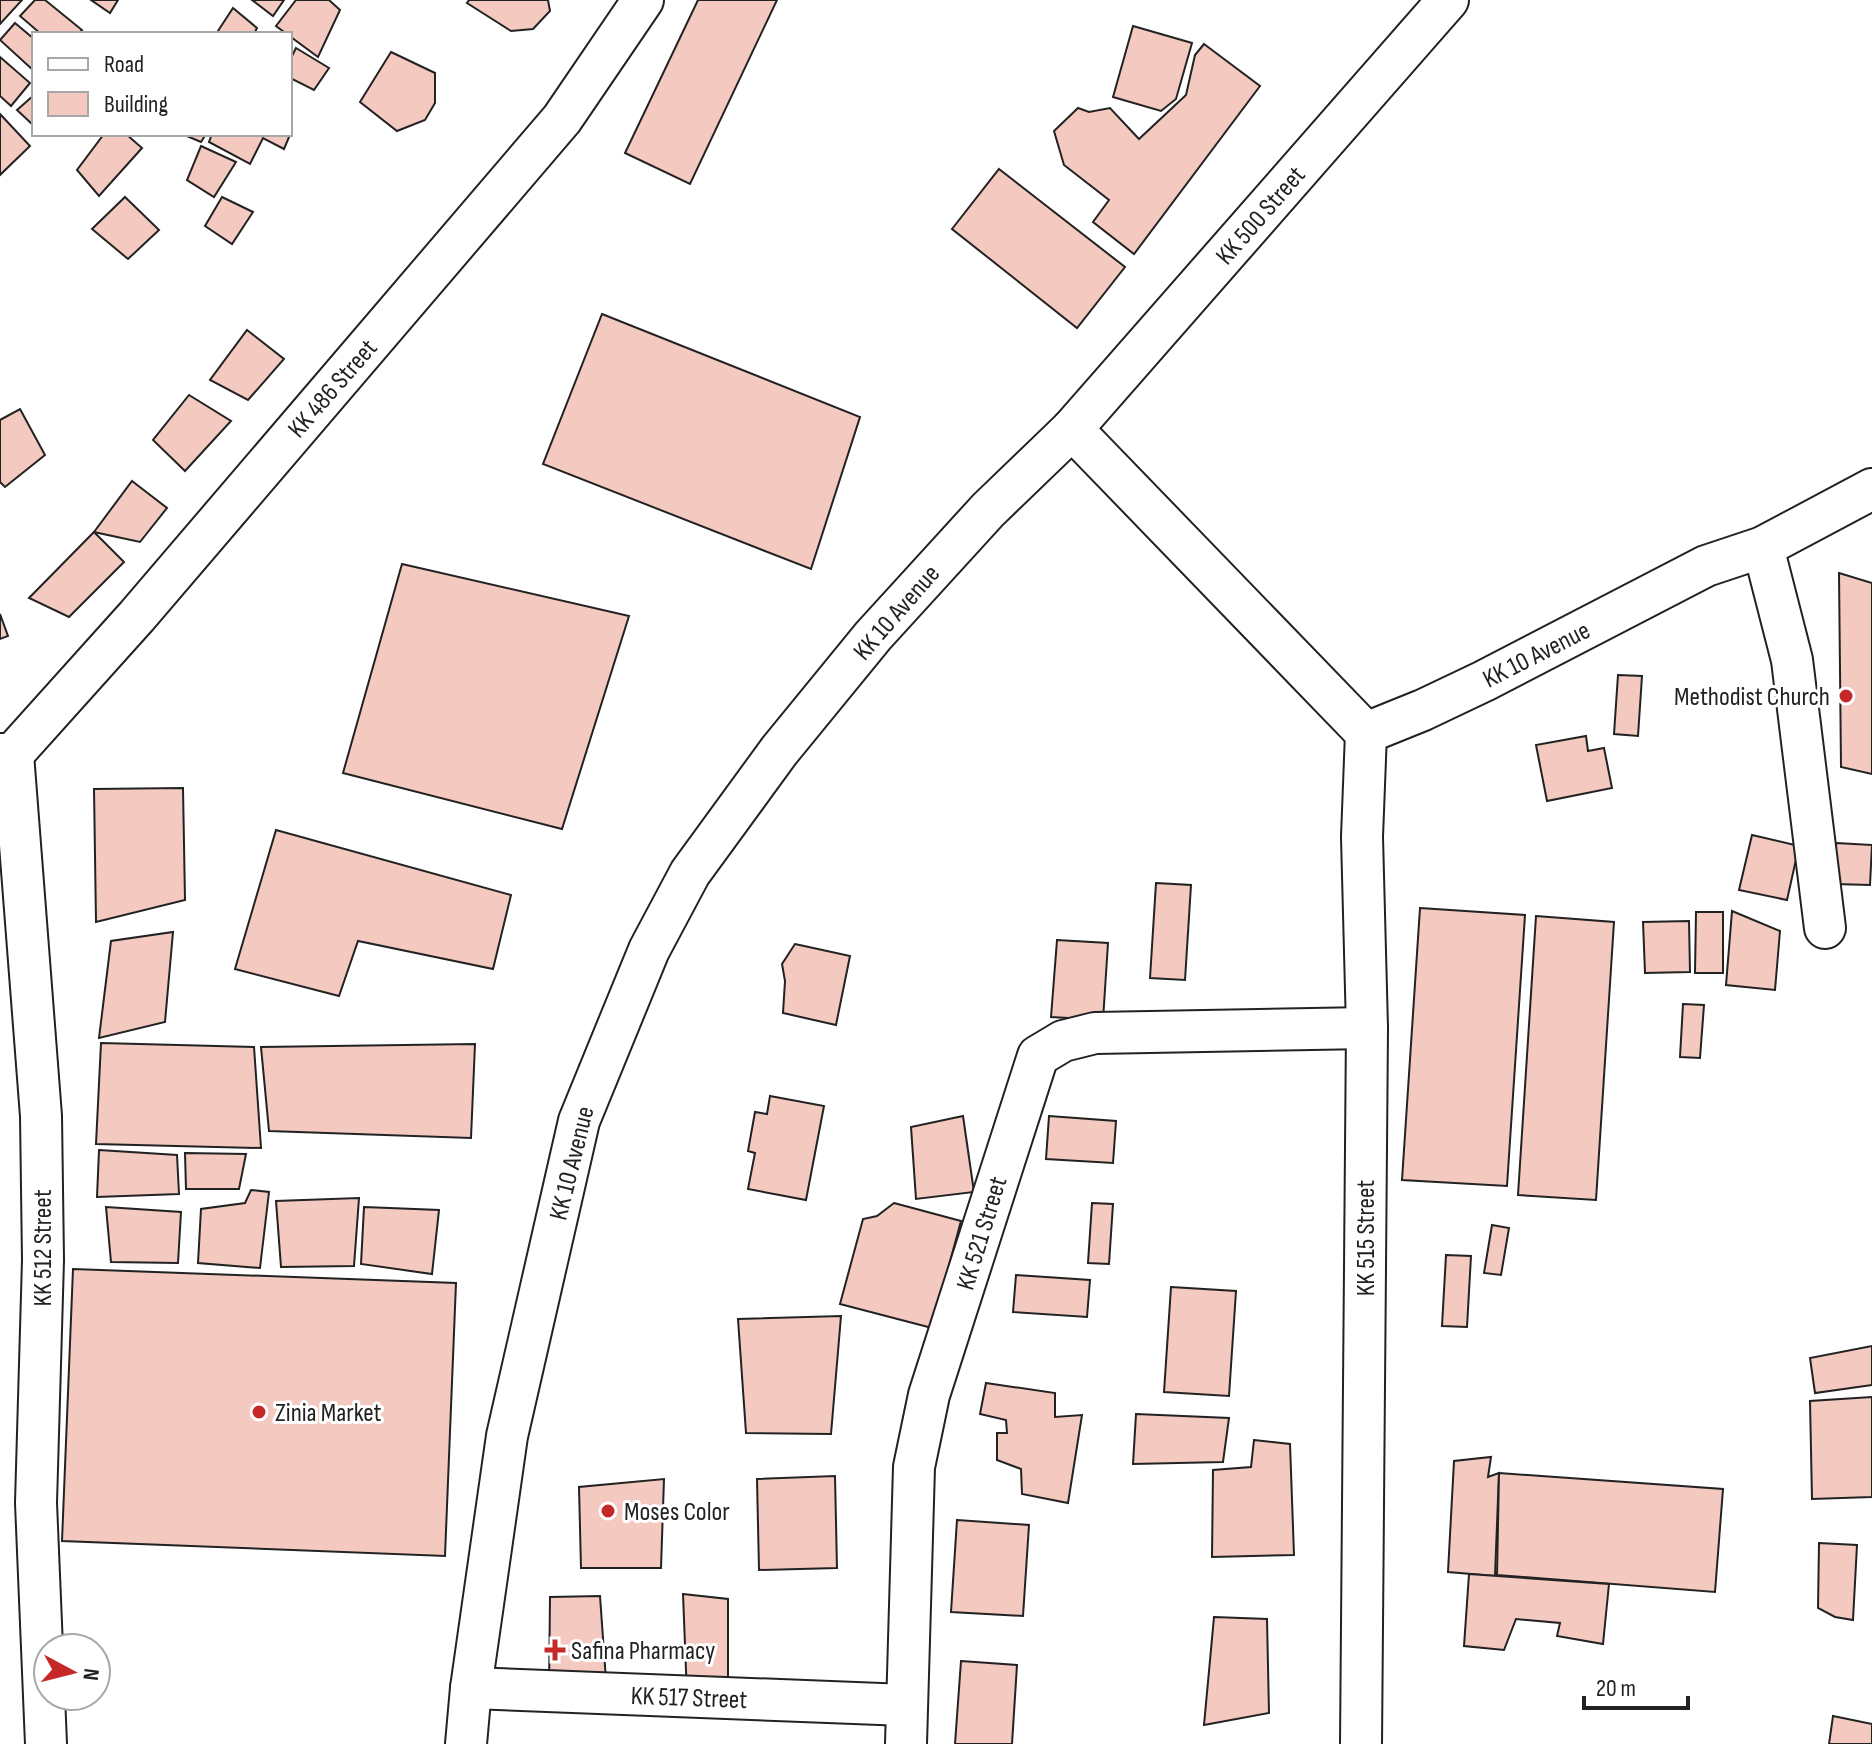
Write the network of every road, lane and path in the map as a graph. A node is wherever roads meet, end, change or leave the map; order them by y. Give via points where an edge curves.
1 (643, 0) edge
2 (1448, 0) edge
3 (1072, 429) junction
4 (1872, 489) edge
5 (1763, 547) junction
6 (1366, 733) junction
7 (6, 754) edge
8 (1825, 928) dead end
9 (1367, 1028) junction
10 (471, 1688) junction
11 (906, 1725) edge
12 (46, 1744) edge
13 (466, 1744) edge
14 (1361, 1744) edge

1 - 7 street, KK 486 Street via 562,119 137,616
2 - 3 street, KK 500 Street
3 - 6 street
3 - 10 street, KK 10 Avenue via 988,510 873,636 779,751 690,873 649,950 579,1121 507,1436
4 - 5 street, KK 10 Avenue
5 - 6 street, KK 10 Avenue via 1706,566 1484,681
5 - 8 street via 1792,660
6 - 9 street, KK 515 Street via 1362,837
7 - 12 street, KK 512 Street via 41,1116 36,1503
9 - 11 street, KK 521 Street via 1095,1033 1063,1041 1038,1056 929,1395 914,1467
9 - 14 street, KK 515 Street
10 - 11 street, KK 517 Street
10 - 13 street, KK 10 Avenue

